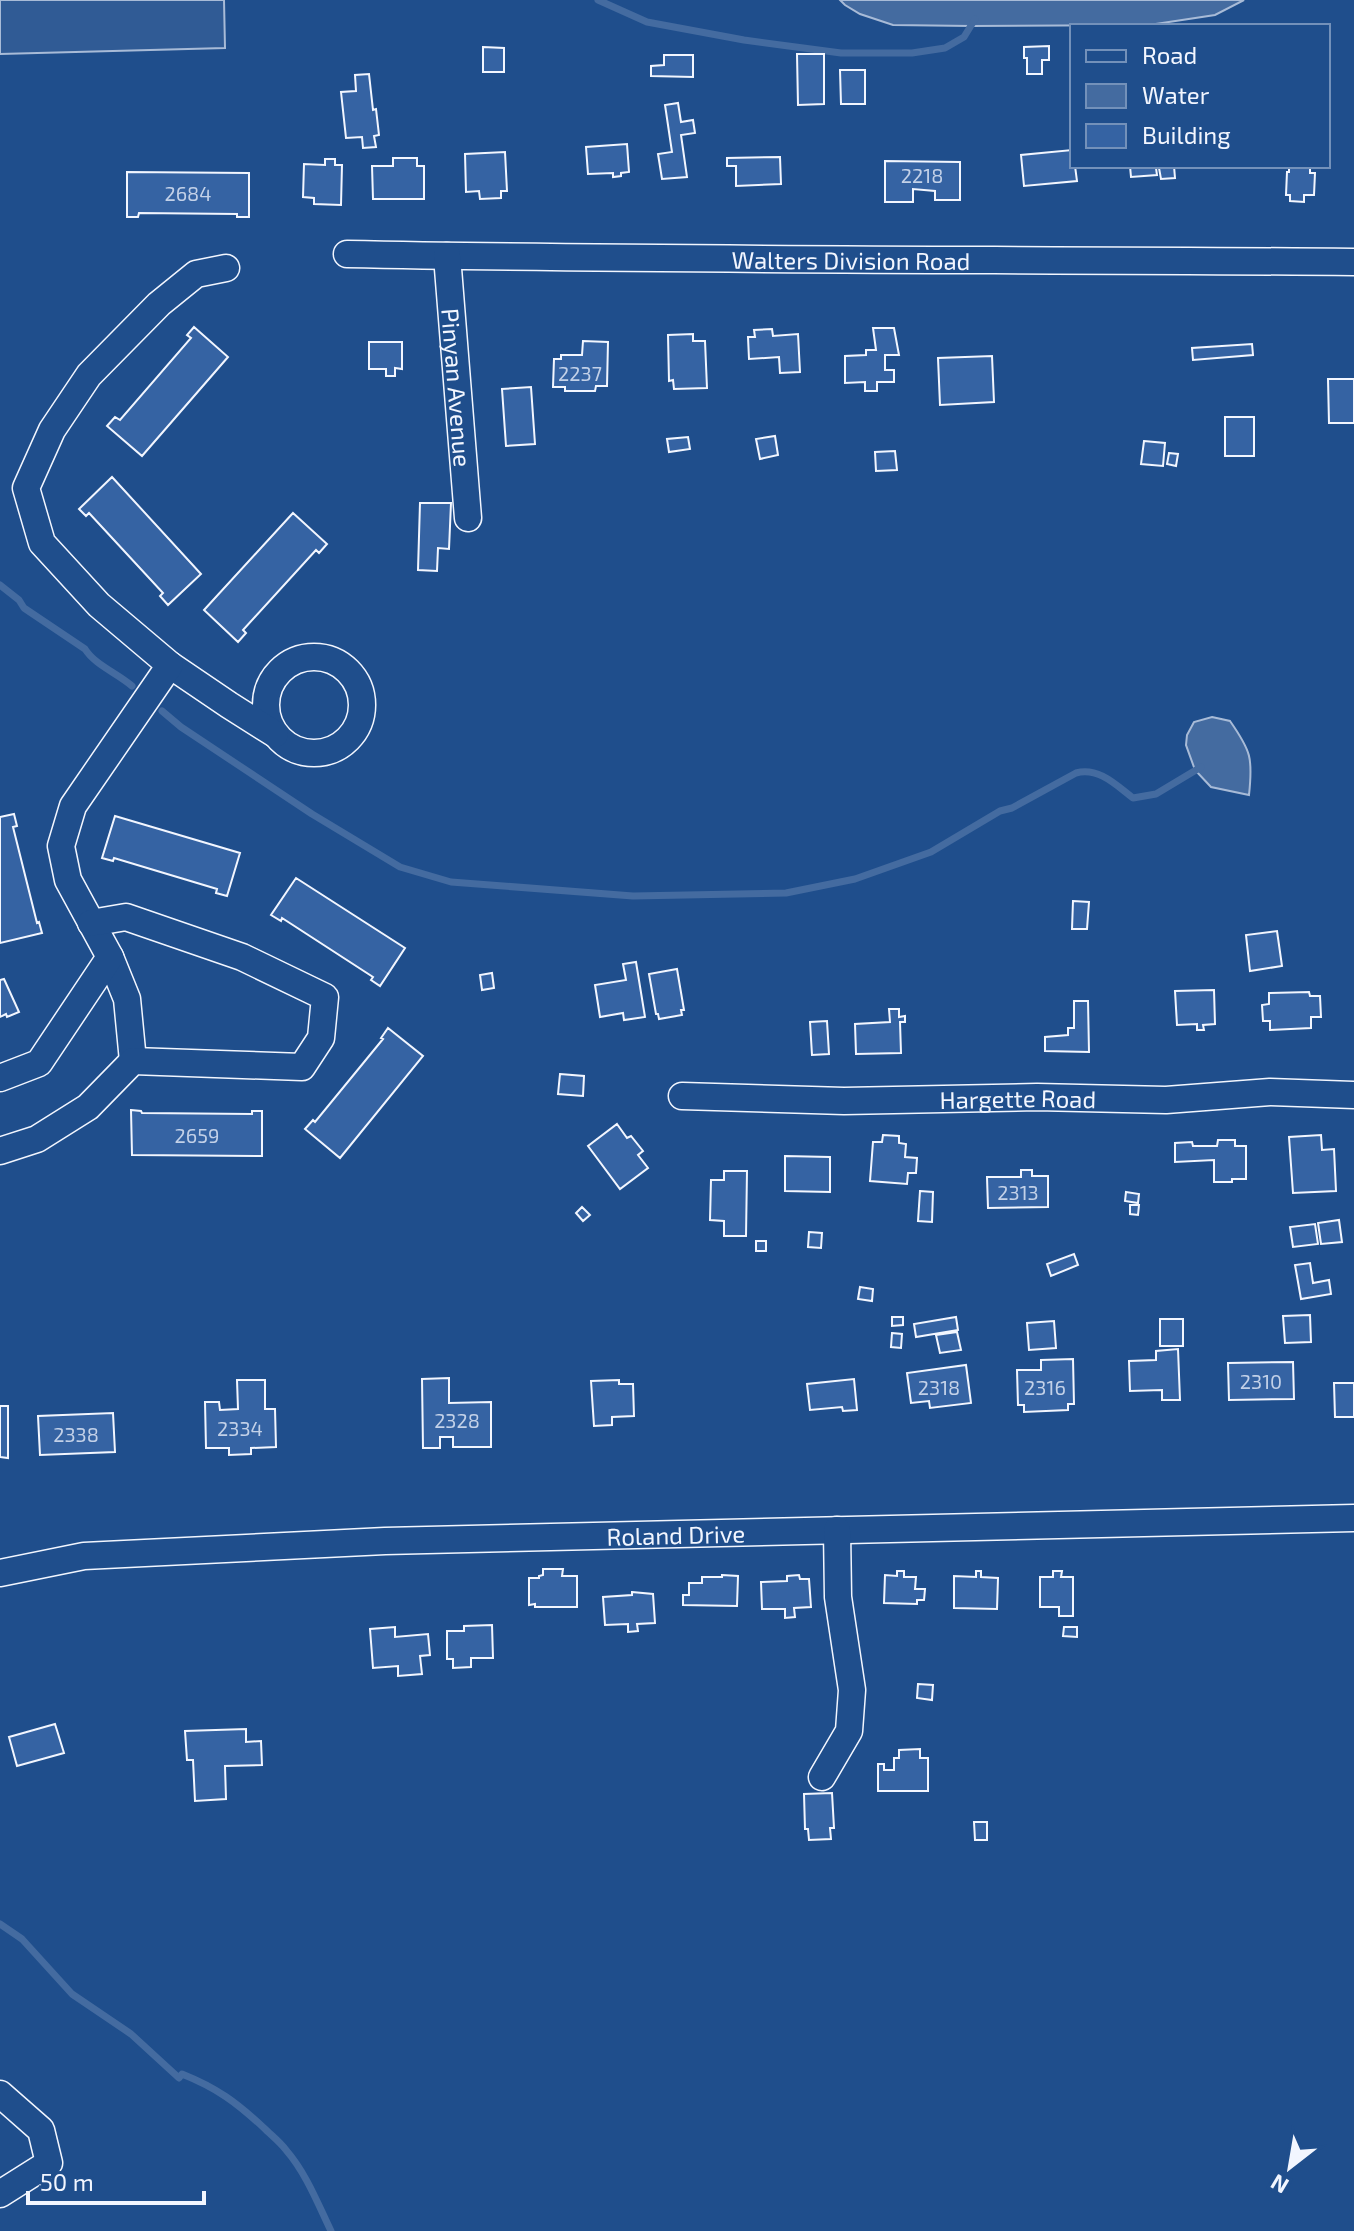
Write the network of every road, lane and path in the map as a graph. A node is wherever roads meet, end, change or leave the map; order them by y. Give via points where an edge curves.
1 (347, 254) dead end
2 (447, 256) junction
3 (1354, 262) edge
4 (226, 268) dead end
5 (468, 518) dead end
6 (170, 665) junction
7 (275, 734) dead end
8 (91, 923) junction
9 (110, 957) junction
10 (133, 1061) junction
11 (0, 1078) edge
12 (1354, 1095) edge
13 (682, 1096) dead end
14 (0, 1151) edge
15 (1354, 1518) edge
16 (837, 1530) junction
17 (0, 1573) edge
18 (822, 1777) dead end
19 (0, 2094) edge
20 (0, 2194) edge

1 - 2 street, Walters Division Road
2 - 3 street, Walters Division Road
2 - 5 street, Pinyan Avenue
4 - 6 street via 196,274 89,375 52,430 26,488 42,543 99,605
6 - 7 street
6 - 8 street via 73,806 61,846 68,880
8 - 9 street
8 - 10 street via 126,917 242,957 325,997 321,1038 302,1067
9 - 10 street via 127,999
9 - 11 street via 39,1063
10 - 14 street via 88,1107 37,1139
12 - 13 street, Hargette Road via 844,1101
15 - 16 street, Roland Drive
16 - 17 street, Roland Drive via 155,1551 84,1556
16 - 18 street via 838,1597 852,1690 849,1731
19 - 20 street via 41,2130 49,2163

